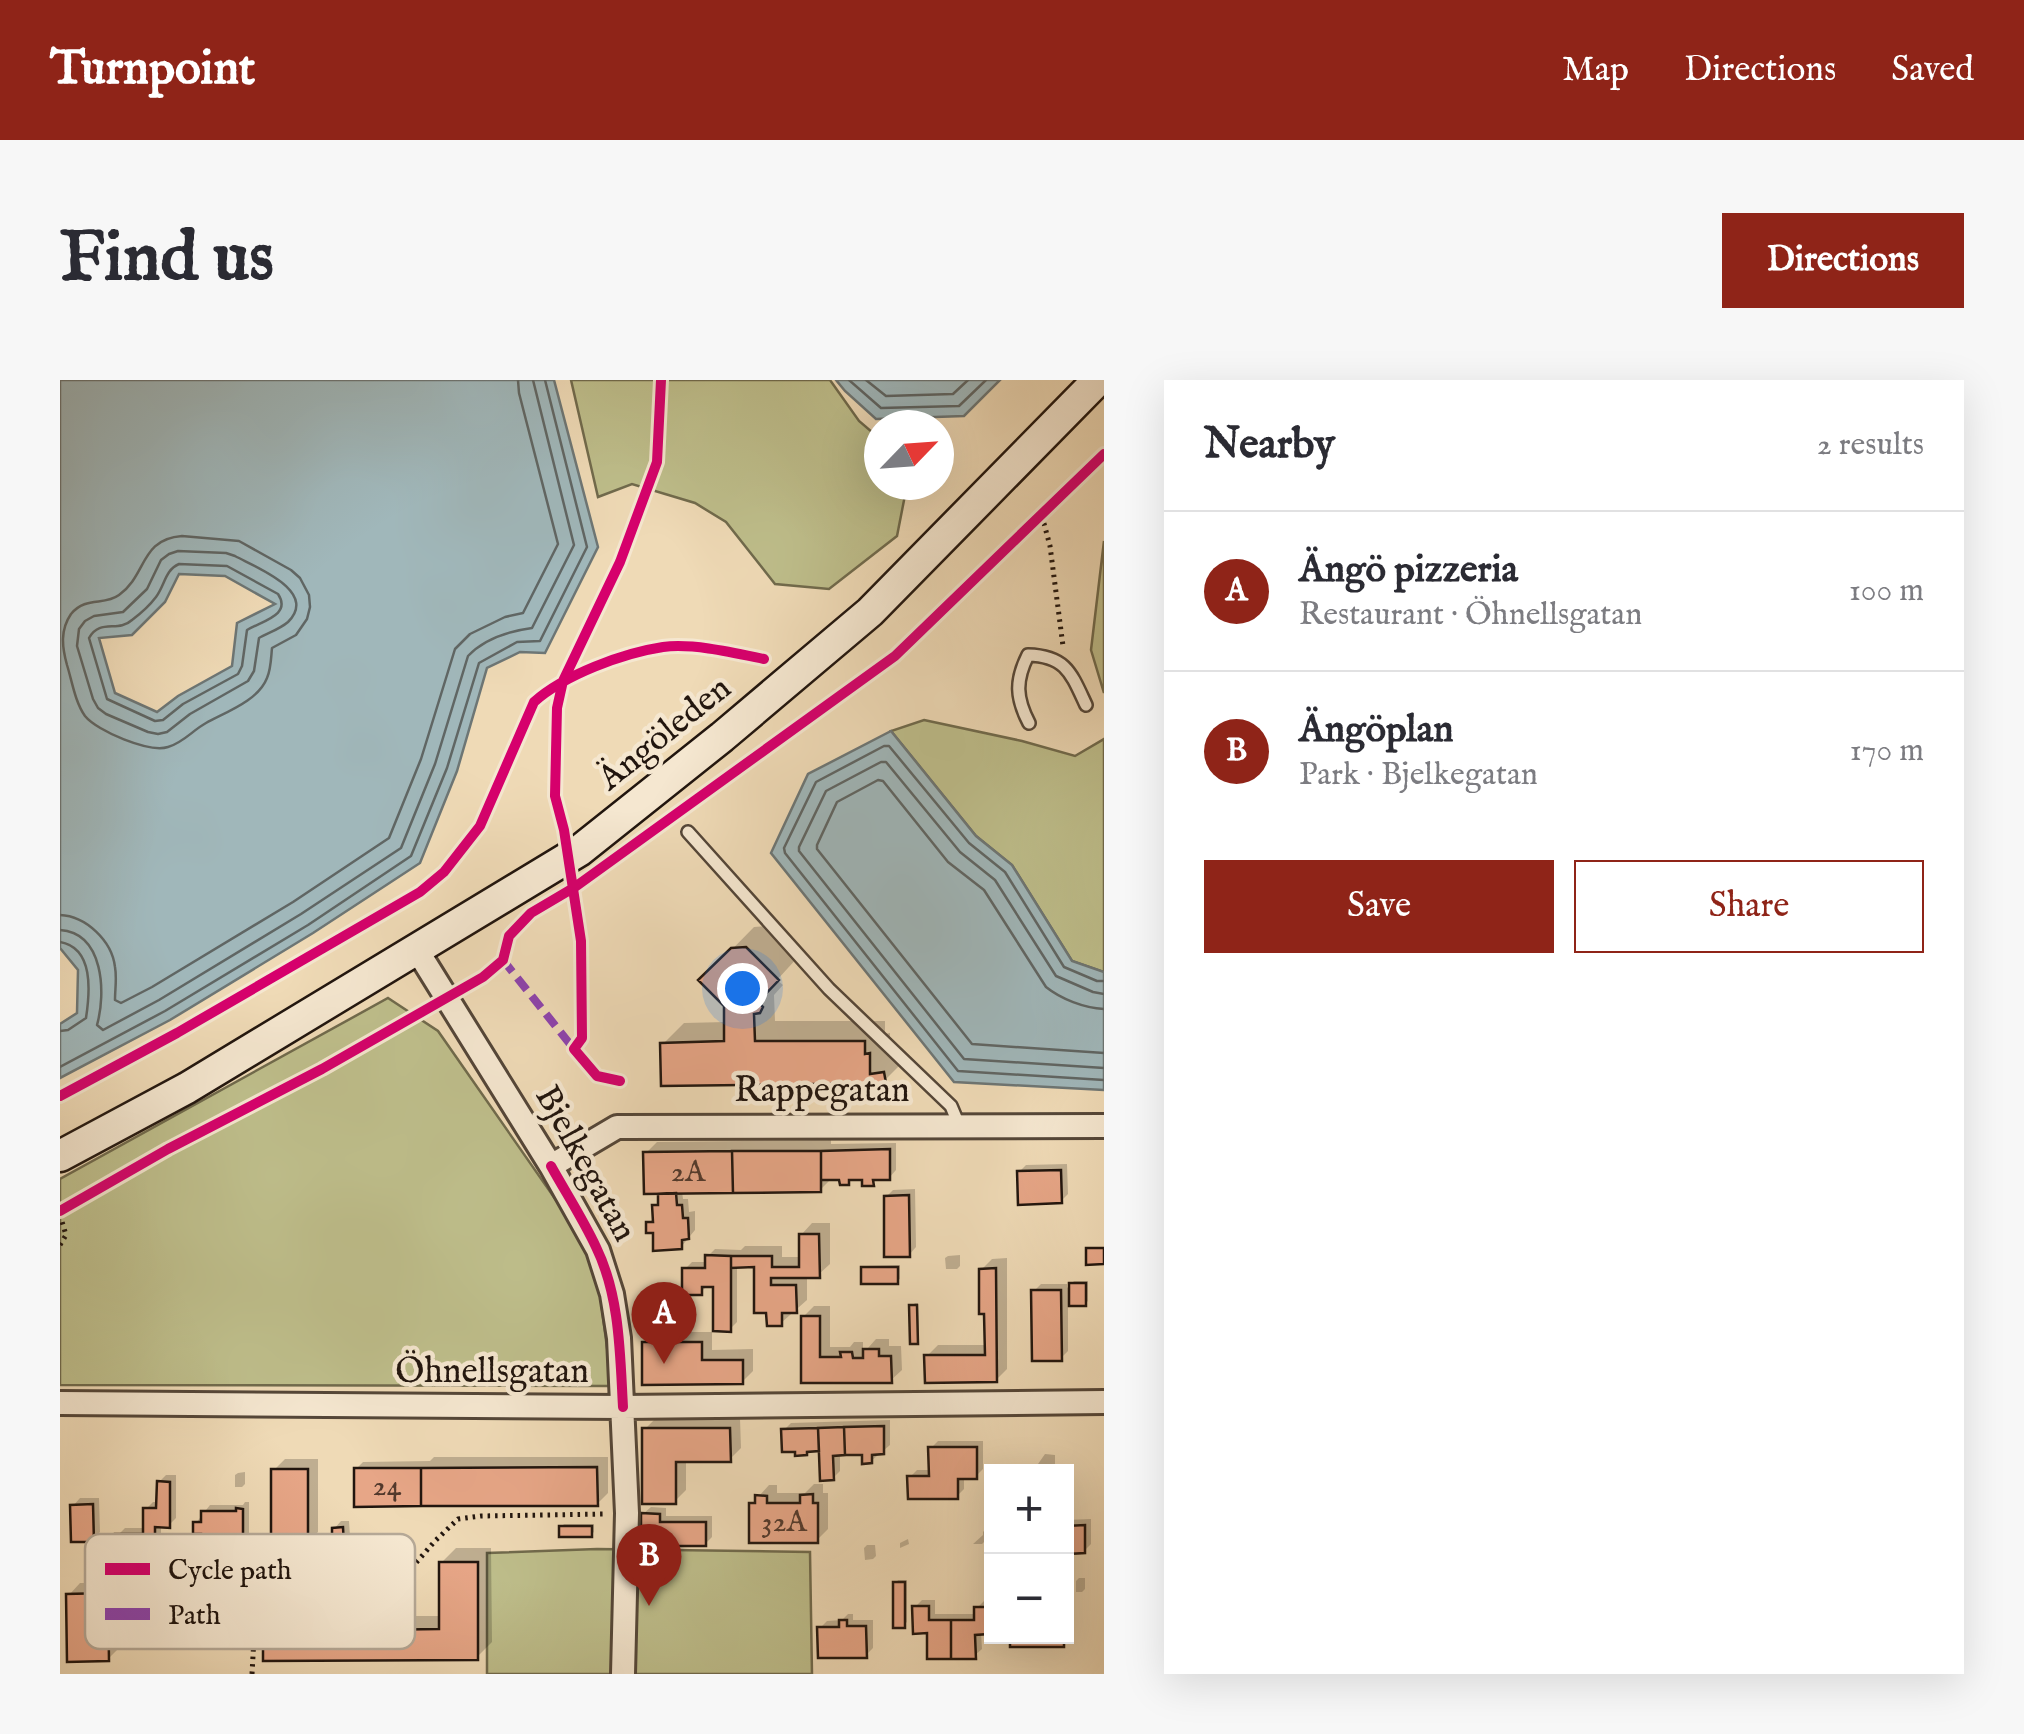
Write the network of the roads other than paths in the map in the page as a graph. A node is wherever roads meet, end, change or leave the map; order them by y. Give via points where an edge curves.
1 (1098, 380) edge
2 (1086, 705) dead end
3 (1028, 723) dead end
4 (688, 832) dead end
5 (417, 950) junction
6 (960, 1126) junction
7 (1104, 1126) edge
8 (60, 1156) edge
9 (551, 1166) junction
10 (1104, 1402) edge
11 (60, 1403) edge
12 (623, 1408) junction
13 (623, 1674) edge

1 - 5 main road, Ängöleden via 870,612 786,684 579,851
2 - 3 lane via 1061,662 1028,656 1018,703
4 - 6 lane via 829,990 951,1106
5 - 8 main road, Ängöleden
5 - 9 street, Bjelkegatan
6 - 7 street, Rappegatan
6 - 9 street, Rappegatan via 617,1127
9 - 12 street, Bjelkegatan via 598,1250 612,1294
10 - 12 street, Öhnellsgatan
11 - 12 street, Öhnellsgatan
12 - 13 street, Bjelkegatan

